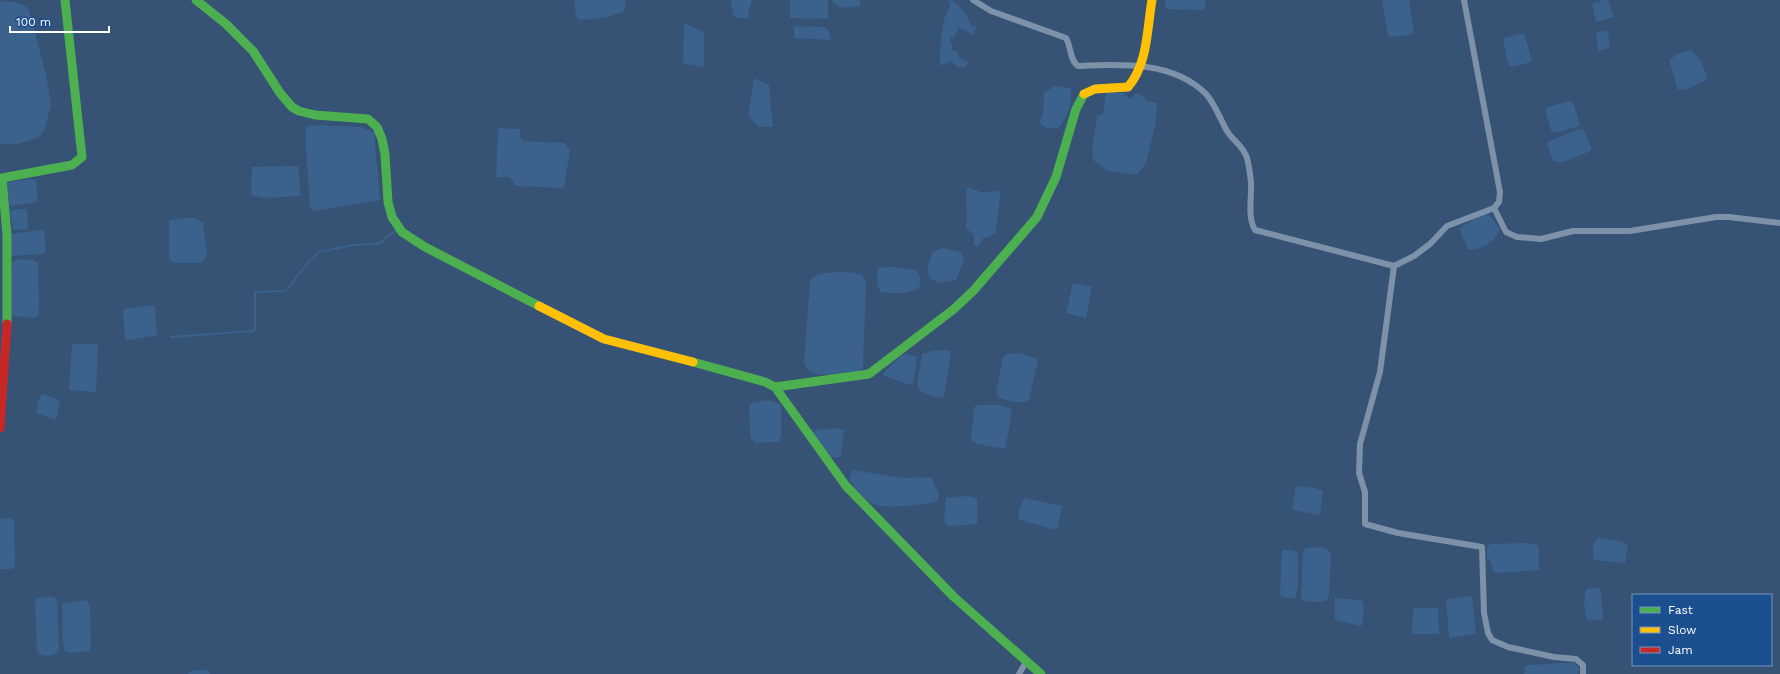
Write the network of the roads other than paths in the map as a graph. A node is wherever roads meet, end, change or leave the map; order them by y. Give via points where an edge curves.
1 (65, 0) edge
2 (196, 0) edge
3 (973, 0) edge
4 (1152, 0) edge
5 (1464, 0) edge
6 (1140, 66) junction
7 (1494, 208) junction
8 (1780, 223) edge
9 (1394, 266) junction
10 (775, 387) junction
11 (0, 428) edge
12 (1026, 662) junction
13 (1019, 674) edge
14 (1041, 674) edge
15 (1583, 674) edge

1 - 11 main road via 82,157 72,165 2,178 8,235
2 - 10 main road via 216,14 252,50 274,86 297,110 311,115 368,118 375,123 385,154 387,203 390,212 400,229 425,247 604,339 723,370
3 - 6 street via 991,11 1066,38 1070,44 1073,61 1078,66
4 - 6 main road
5 - 7 street via 1500,192 1499,202
6 - 9 street via 1178,76 1201,90 1213,104 1228,132 1242,147 1246,157 1251,180 1251,222 1257,232
6 - 10 main road via 1128,87 1085,92 1076,109 1056,177 1037,217 974,290 948,314 869,374
7 - 8 street via 1506,232 1517,237 1541,239 1573,231 1630,231 1716,217
7 - 9 street via 1446,226 1430,244
9 - 15 street via 1380,372 1360,444 1359,473 1365,492 1365,524 1398,533 1482,547 1484,613 1492,640 1508,647 1576,659 1583,665
10 - 12 main road via 846,486 954,597
12 - 13 street
12 - 14 main road

